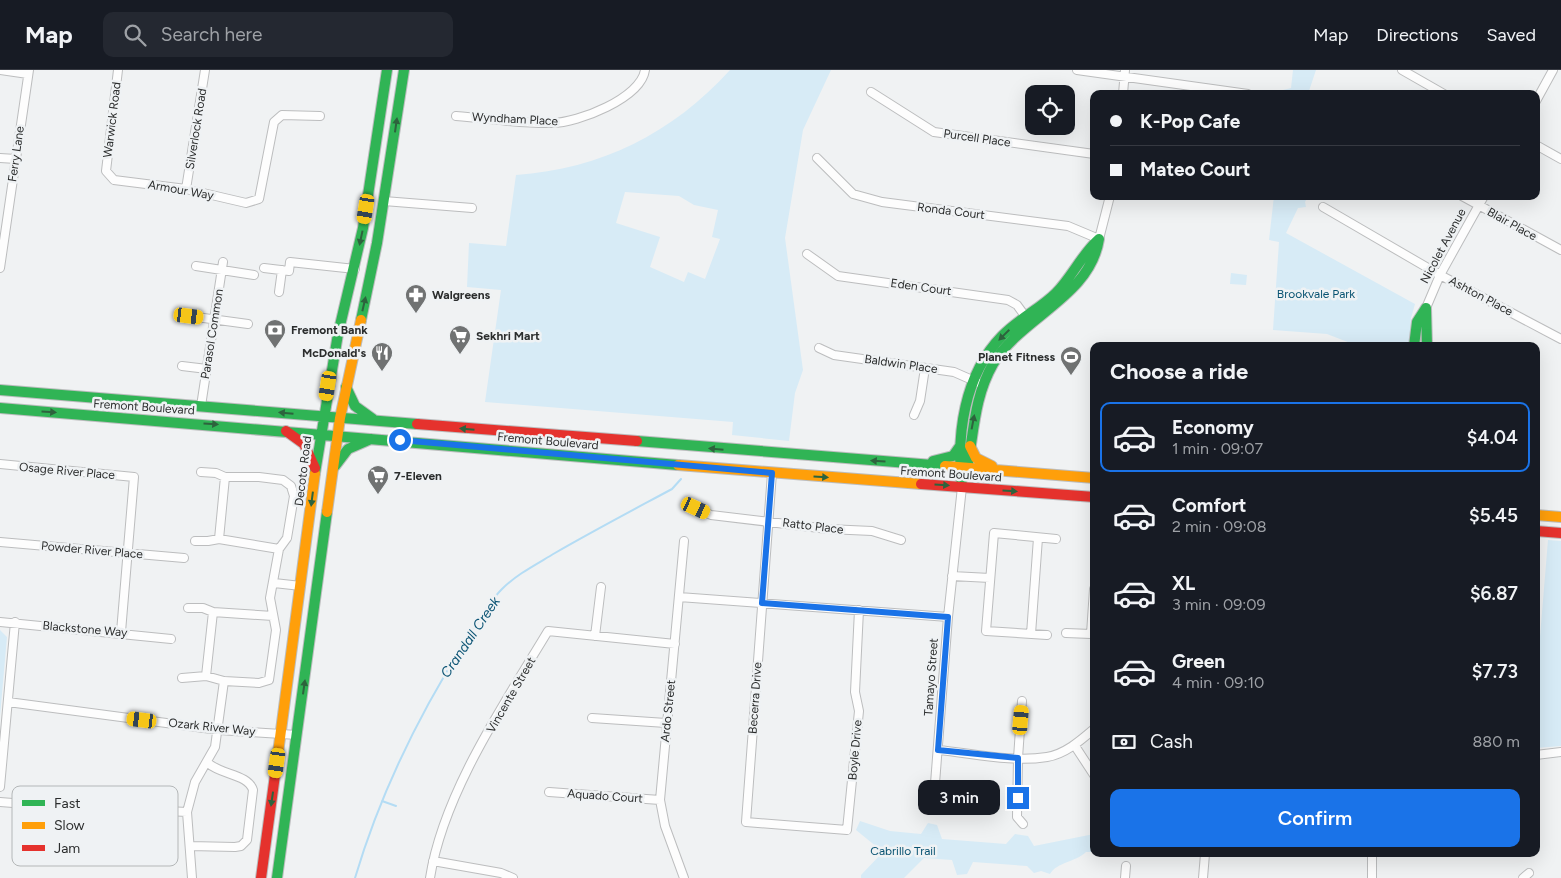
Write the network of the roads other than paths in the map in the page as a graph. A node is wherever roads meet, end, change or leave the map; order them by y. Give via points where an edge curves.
1 (0, 70) edge
2 (118, 70) edge
3 (205, 70) edge
4 (387, 70) edge
5 (404, 70) edge
6 (645, 70) edge
7 (1077, 70) edge
8 (1402, 70) edge
9 (1553, 70) edge
10 (29, 72) edge
11 (1125, 73) edge
12 (1123, 90) edge
13 (1225, 90) edge
14 (1437, 90) edge
15 (871, 92) dead end
16 (1540, 94) edge
17 (320, 116) dead end
18 (456, 116) dead end
19 (1540, 148) edge
20 (1090, 153) edge
21 (0, 158) edge
22 (817, 158) dead end
23 (1561, 159) edge
24 (16, 160) junction
25 (106, 171) joint
26 (186, 189) junction
27 (1109, 200) edge
28 (1469, 200) edge
29 (1482, 200) edge
30 (384, 201) junction
31 (1479, 206) junction
32 (1323, 207) dead end
33 (472, 208) dead end
34 (2, 236) edge
35 (1099, 239) junction
36 (1561, 250) edge
37 (807, 254) dead end
38 (196, 266) dead end
39 (222, 266) junction
40 (0, 268) edge
41 (264, 268) dead end
42 (355, 269) junction
43 (282, 270) junction
44 (254, 274) dead end
45 (1440, 274) junction
46 (280, 292) dead end
47 (1426, 308) junction
48 (189, 316) dead end
49 (215, 319) junction
50 (1028, 320) junction
51 (248, 324) dead end
52 (1561, 339) edge
53 (1414, 342) edge
54 (1426, 342) edge
55 (819, 348) dead end
56 (182, 366) dead end
57 (925, 368) junction
58 (207, 369) junction
59 (979, 383) junction
60 (346, 386) junction
61 (0, 390) edge
62 (201, 406) junction
63 (0, 408) edge
64 (914, 415) dead end
65 (323, 416) junction
66 (340, 418) junction
67 (379, 421) junction
68 (284, 430) junction
69 (320, 433) junction
70 (338, 434) junction
71 (375, 438) junction
72 (965, 446) junction
73 (0, 464) edge
74 (914, 464) junction
75 (963, 467) junction
76 (333, 469) junction
77 (316, 471) junction
78 (1008, 471) junction
79 (201, 472) dead end
80 (772, 473) junction
81 (225, 477) junction
82 (1090, 478) edge
83 (962, 487) junction
84 (1090, 497) edge
85 (696, 508) dead end
86 (1540, 515) edge
87 (1561, 518) edge
88 (768, 520) junction
89 (1540, 531) edge
90 (1561, 533) edge
91 (1038, 538) junction
92 (219, 539) junction
93 (1056, 539) dead end
94 (901, 540) dead end
95 (195, 541) dead end
96 (684, 541) dead end
97 (0, 542) edge
98 (279, 549) junction
99 (129, 553) junction
100 (184, 558) dead end
101 (952, 576) junction
102 (990, 578) junction
103 (274, 584) junction
104 (301, 586) junction
105 (601, 587) dead end
106 (680, 597) junction
107 (762, 603) junction
108 (188, 608) dead end
109 (859, 610) junction
110 (213, 612) junction
111 (273, 616) junction
112 (948, 617) junction
113 (0, 622) edge
114 (15, 622) junction
115 (120, 632) junction
116 (1066, 633) dead end
117 (1031, 634) junction
118 (1090, 634) edge
119 (1047, 635) dead end
120 (595, 636) junction
121 (171, 638) dead end
122 (675, 644) junction
123 (206, 676) junction
124 (182, 678) dead end
125 (224, 681) junction
126 (1022, 701) dead end
127 (8, 702) junction
128 (592, 718) dead end
129 (666, 722) junction
130 (219, 730) junction
131 (1090, 732) edge
132 (281, 733) junction
133 (297, 735) junction
134 (1074, 746) junction
135 (938, 750) junction
136 (1561, 752) edge
137 (1540, 755) edge
138 (1018, 758) junction
139 (208, 763) junction
140 (1090, 769) edge
141 (0, 787) edge
142 (549, 792) dead end
143 (660, 800) junction
144 (933, 809) dead end
145 (178, 811) edge
146 (187, 812) junction
147 (1023, 824) dead end
148 (847, 830) joint
149 (190, 846) junction
150 (1205, 857) edge
151 (1372, 857) edge
152 (433, 861) junction
153 (1126, 866) dead end
154 (192, 878) edge
155 (261, 878) edge
156 (277, 878) edge
157 (430, 878) edge
158 (513, 878) edge
159 (684, 878) edge
160 (1125, 878) edge
161 (1203, 878) edge
162 (1372, 878) edge

1 - 10 street
2 - 25 street, Warwick Road
3 - 26 street, Silverlock Road
4 -> 42 main road, Decoto Road
30 -> 5 main road
6 - 18 street, Wyndham Place via 637,87 624,98 570,120 553,124
7 - 11 street
8 - 14 street
9 - 16 street
10 - 24 street, Ferry Lane
11 - 12 street
11 - 13 street
15 - 20 street, Purcell Place via 934,132
17 - 26 street, Armour Way via 282,115 274,122 260,199 246,203
19 - 23 street
21 - 24 street
22 - 35 street, Ronda Court via 852,194 882,202 1068,226
24 - 34 street, Ferry Lane
25 - 26 street, Armour Way via 114,180
27 - 35 street, Tamayo Street
28 - 31 street, Blair Place
29 - 31 street, Nicolet Avenue
30 - 33 street
60 -> 30 main road
31 - 36 street, Blair Place
31 - 45 street, Nicolet Avenue
32 - 45 street, Ashton Place
34 - 40 street, Ferry Lane
35 - 50 main road, Tamayo Street via 1091,245 1066,282
37 - 50 street, Eden Court via 838,276 1008,300 1017,305
38 - 39 street
39 - 44 street
39 - 49 street, Parasol Common
41 - 43 street
42 - 43 street via 290,262 289,271
42 - 65 main road, Decoto Road via 338,334
43 - 46 street
45 - 47 street, Nicolet Avenue
45 - 52 street, Ashton Place
47 - 53 main road, Nicolet Avenue via 1417,322
47 - 54 main road, Nicolet Avenue
48 - 49 street
49 - 51 street
49 - 58 street, Parasol Common
50 - 59 main road, Tamayo Street via 992,349
55 - 57 street, Baldwin Place via 834,355
56 - 58 street
57 - 59 street, Baldwin Place via 954,372
57 - 64 street via 920,401
58 - 62 street, Parasol Common
59 - 72 main road, Tamayo Street via 966,410
60 - 66 main road
60 - 67 main road via 349,398 358,410
61 - 62 main road, Fremont Boulevard
65 -> 62 main road, Fremont Boulevard
63 -> 68 main road, Fremont Boulevard
65 - 66 main road, Fremont Boulevard
65 - 69 main road, Decoto Road
66 - 67 main road, Fremont Boulevard
66 - 70 main road
74 -> 67 main road, Fremont Boulevard
68 - 69 main road, Fremont Boulevard
68 - 77 main road via 304,444
69 - 70 main road, Fremont Boulevard
69 - 77 main road, Decoto Road
70 - 71 main road, Fremont Boulevard
70 - 76 main road
71 - 76 main road via 348,449
71 - 80 main road, Fremont Boulevard
72 - 74 main road via 948,458
72 - 75 main road, Tamayo Street
72 - 78 main road via 981,462
73 - 99 street, Osage River Place via 134,477
74 - 75 main road, Fremont Boulevard
75 - 78 main road, Fremont Boulevard
75 - 83 main road, Tamayo Street
133 -> 76 main road
77 -> 104 main road, Decoto Road
78 - 82 main road, Fremont Boulevard
79 - 81 street
80 -> 83 main road, Fremont Boulevard
80 - 88 street, Becerra Drive
81 - 92 street
81 - 98 street via 283,480 291,486 294,496 288,538
83 -> 84 main road, Fremont Boulevard
83 - 101 street, Tamayo Street
85 - 88 street, Ratto Place via 711,515
86 - 87 main road
88 - 94 street, Ratto Place via 828,529 872,531
88 - 107 street, Becerra Drive
89 - 90 main road
91 - 93 street
91 - 102 street via 994,533
91 - 117 street
92 - 95 street
92 - 98 street
96 - 106 street, Ardo Street
97 - 99 street, Powder River Place
98 - 103 street
99 - 100 street, Powder River Place
99 - 115 street
101 - 102 street
101 - 112 street, Tamayo Street
102 - 117 street via 986,631
103 - 104 street
103 - 111 street via 270,598
104 - 132 main road, Decoto Road
105 - 120 street
106 - 107 street
106 - 122 street, Ardo Street
107 - 109 street
107 - 148 street, Becerra Drive via 746,822
108 - 110 street
109 - 112 street
109 - 148 street, Boyle Drive via 855,692 859,710
110 - 111 street
110 - 123 street
111 - 125 street via 276,630 269,680 259,683
112 - 135 street, Tamayo Street
113 - 114 street, Blackstone Way
114 - 115 street, Blackstone Way
114 - 127 street
115 - 121 street, Blackstone Way
116 - 118 street
117 - 119 street
120 - 122 street, Vincente Street
120 - 152 street, Vincente Street via 548,631 475,758 446,821
122 - 129 street, Ardo Street
123 - 124 street
123 - 125 street
125 - 130 street
126 - 138 street
127 - 130 street, Ozark River Way
127 - 141 street
128 - 129 street
129 - 143 street, Ardo Street
130 - 132 street, Ozark River Way
130 - 139 street
131 - 134 street
132 - 133 street, Ozark River Way
132 -> 155 main road, Decoto Road
133 - 156 main road
134 - 138 street via 1048,757
134 - 140 street
135 - 138 street
135 - 144 street, Tamayo Street
136 - 137 street
138 - 147 street via 1017,818
139 - 146 street via 195,782
139 - 149 street via 224,774 251,783 247,840 234,847
142 - 143 street, Aquado Court
143 - 159 street, Ardo Street via 665,826
145 - 146 street
146 - 149 street
149 - 154 street
150 - 161 street
151 - 162 street
152 - 157 street, Vincente Street
152 - 158 street
153 - 160 street

